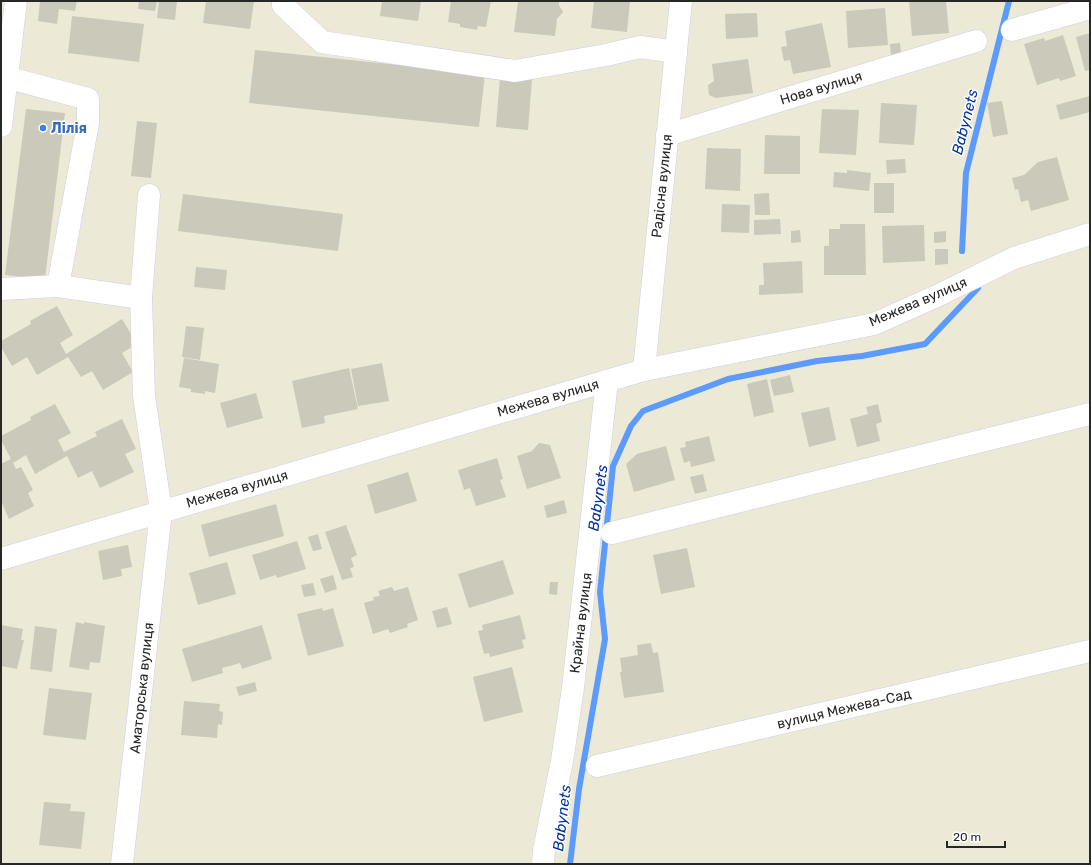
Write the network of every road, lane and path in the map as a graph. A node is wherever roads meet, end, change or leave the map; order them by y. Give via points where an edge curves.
1 (16, 1) edge
2 (283, 1) edge
3 (681, 1) edge
4 (1090, 8) edge
5 (1012, 30) dead end
6 (976, 41) dead end
7 (676, 52) junction
8 (4, 78) edge
9 (1, 126) edge
10 (667, 135) junction
11 (149, 195) dead end
12 (1090, 234) edge
13 (58, 286) junction
14 (1, 288) edge
15 (141, 298) junction
16 (644, 370) junction
17 (607, 381) junction
18 (1090, 414) edge
19 (161, 511) junction
20 (612, 533) dead end
21 (1, 559) edge
22 (1090, 651) edge
23 (597, 766) dead end
24 (122, 864) edge
25 (543, 864) edge

1 - 8 street
2 - 7 street via 283,5 322,42 514,71 606,56 640,47
3 - 7 street, Радісна вулиця
4 - 5 street
6 - 10 street, Нова вулиця
7 - 10 street, Радісна вулиця
8 - 9 street
8 - 13 street via 88,99 88,123
10 - 16 street, Радісна вулиця
11 - 15 street, Аматорська вулиця
12 - 16 street, Межева вулиця via 1014,258 874,324
13 - 14 street
13 - 15 street
15 - 19 street, Аматорська вулиця via 144,396
16 - 17 street, Межева вулиця
17 - 19 street, Межева вулиця
17 - 25 street, Крайна вулиця via 573,688
18 - 20 street
19 - 21 street, Межева вулиця
19 - 24 street, Аматорська вулиця
22 - 23 street, вулиця Межева-Сад

